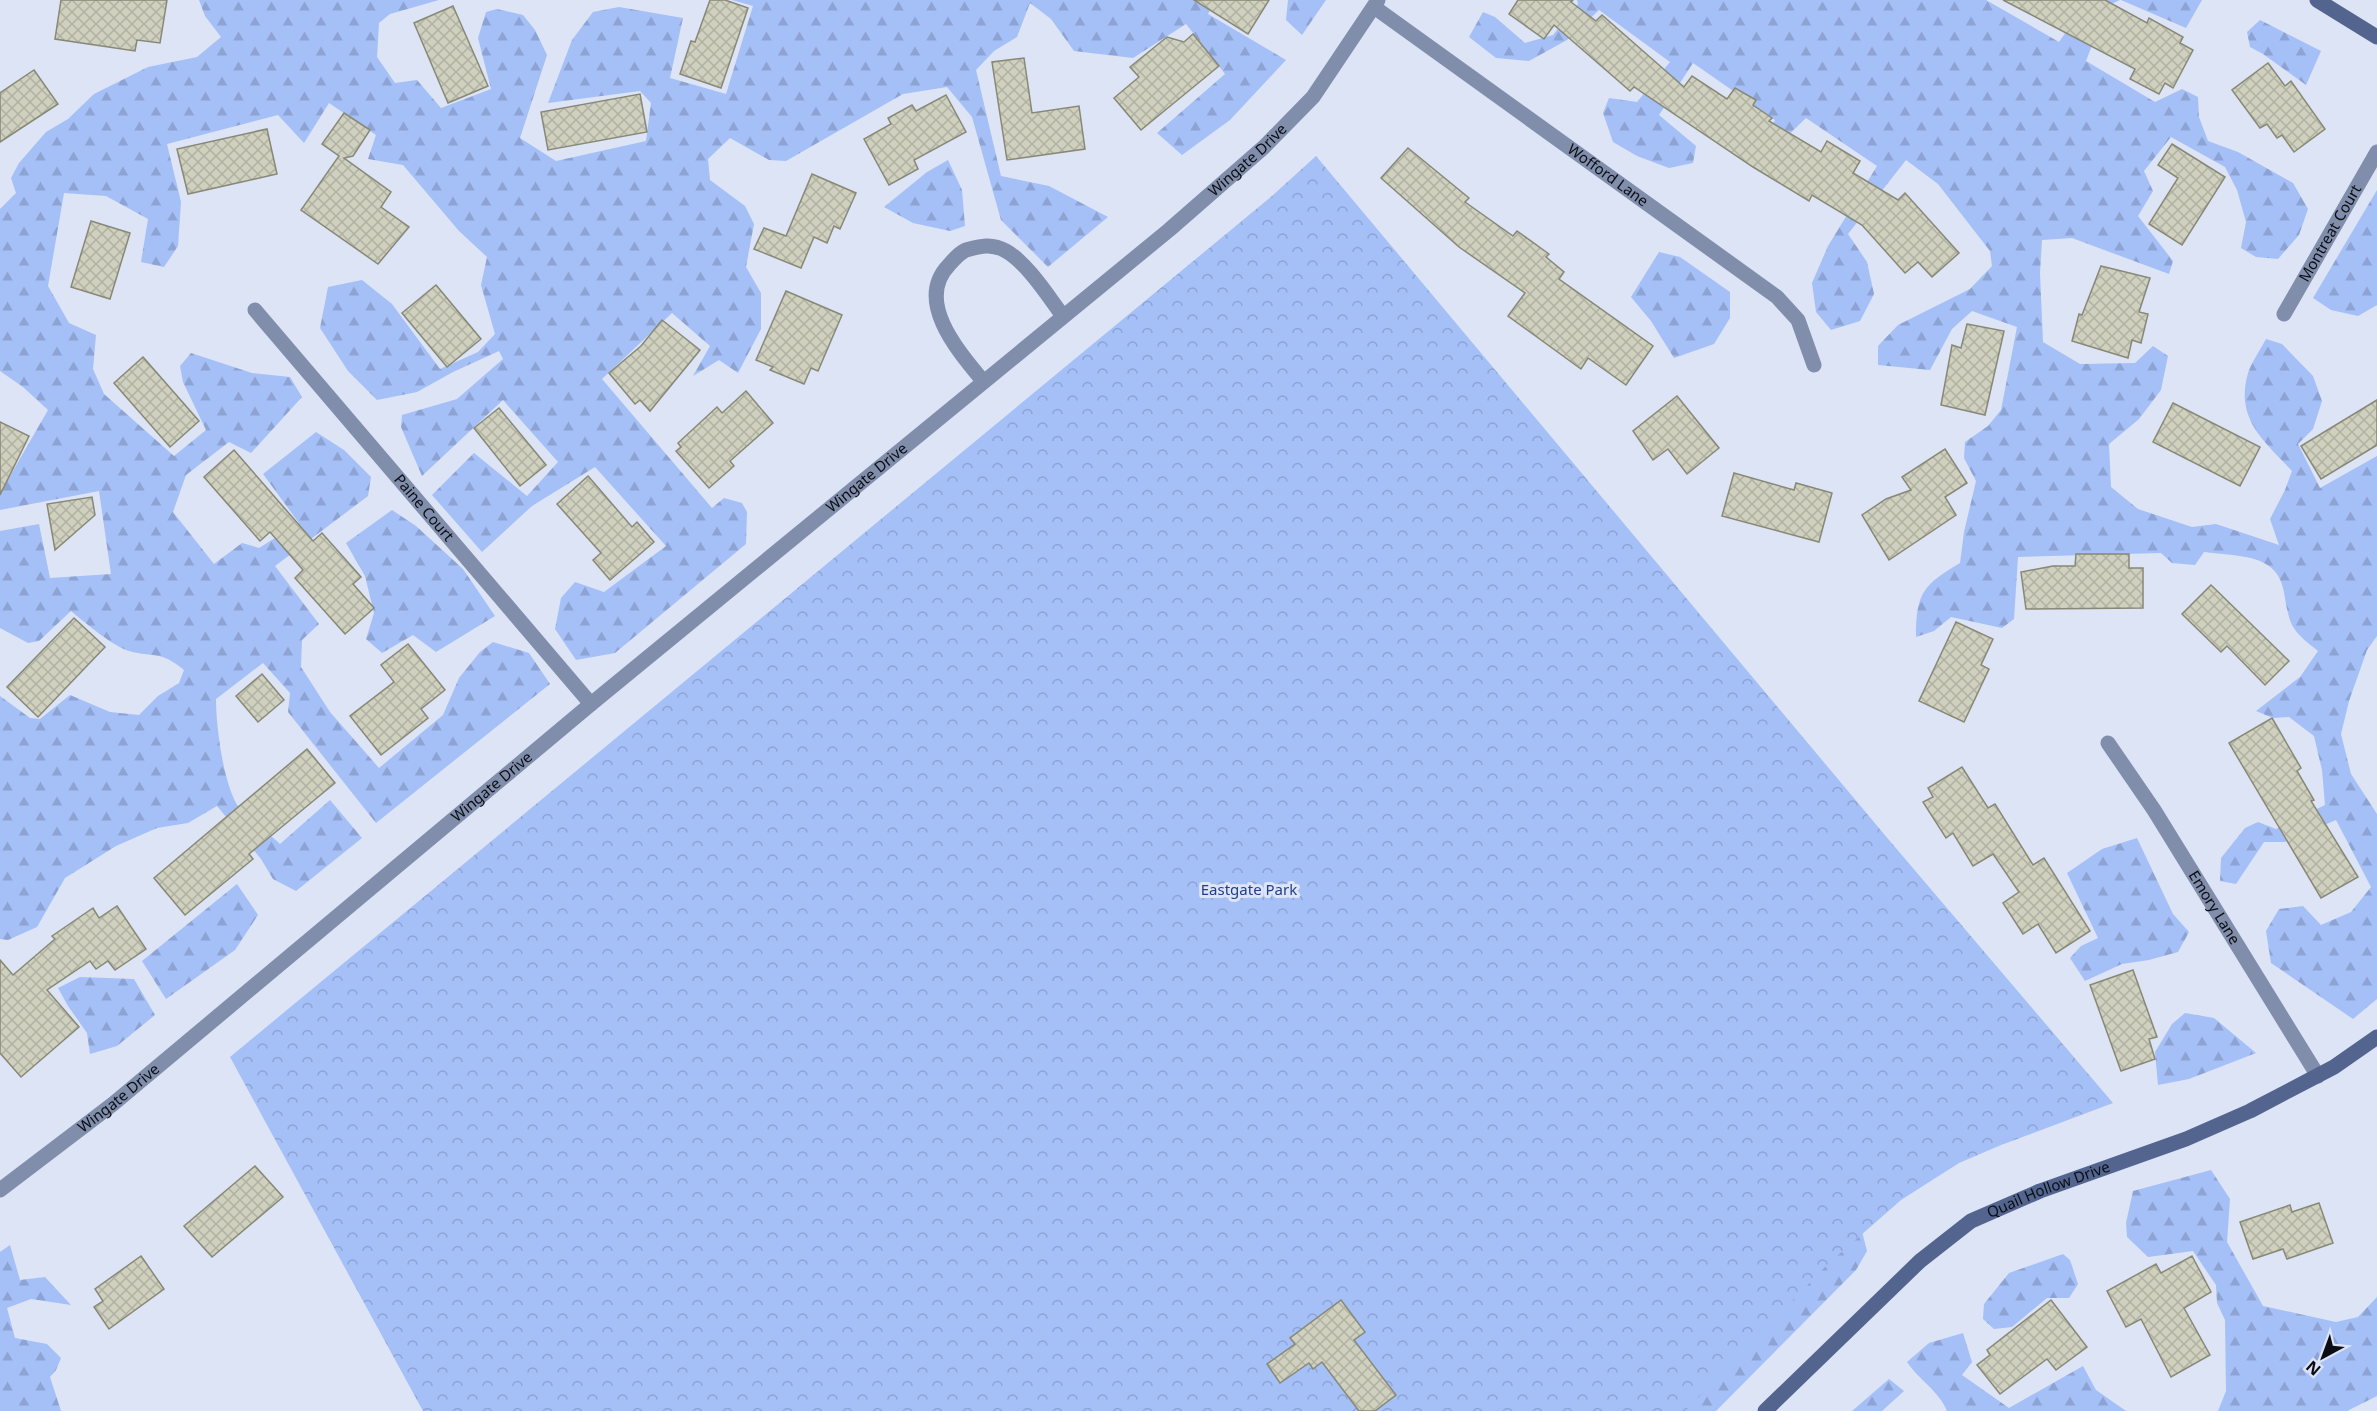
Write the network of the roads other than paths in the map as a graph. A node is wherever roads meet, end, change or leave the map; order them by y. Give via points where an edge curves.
1 (2318, 0) edge
2 (1376, 4) edge
3 (2377, 37) edge
4 (2377, 152) edge
5 (255, 310) dead end
6 (2284, 314) dead end
7 (1063, 316) junction
8 (1815, 365) dead end
9 (982, 381) junction
10 (591, 704) junction
11 (2108, 743) dead end
12 (2377, 1037) edge
13 (2318, 1076) junction
14 (0, 1190) edge
15 (1765, 1411) edge

1 - 3 street
2 - 7 street, Wingate Drive via 1313,97 1264,147
2 - 8 street, Wofford Lane via 1777,297 1798,320
4 - 6 street, Montreat Court
5 - 10 street, Paine Court
7 - 9 street, Wingate Drive
7 - 9 street via 1025,267 1005,251 984,244 961,252 945,269 936,289 939,312 949,336
9 - 10 street, Wingate Drive
10 - 14 street, Wingate Drive via 112,1104
11 - 13 street, Emory Lane via 2154,810
12 - 13 street, Quail Hollow Drive
13 - 15 street, Quail Hollow Drive via 2186,1139 2040,1191 1971,1221 1920,1262

